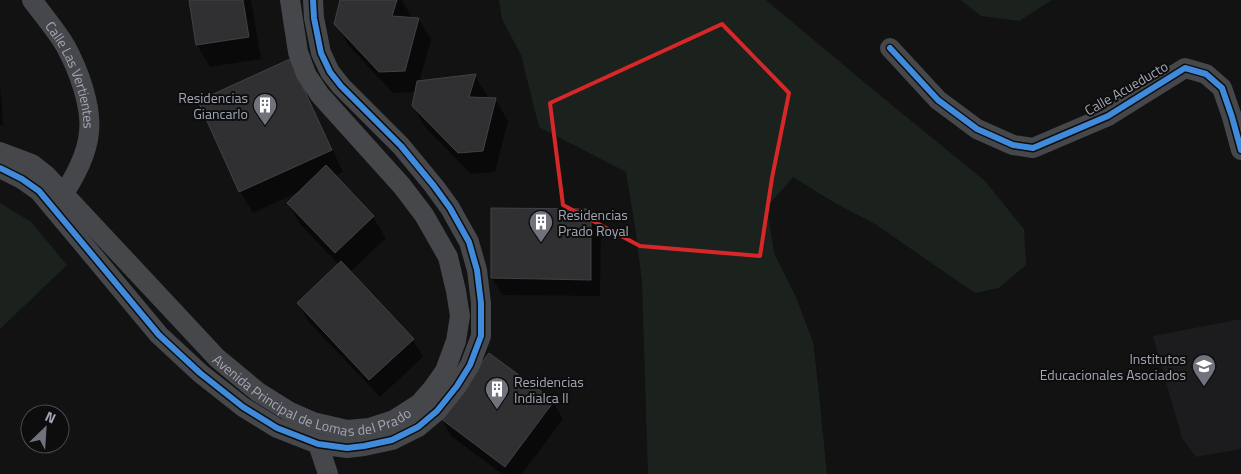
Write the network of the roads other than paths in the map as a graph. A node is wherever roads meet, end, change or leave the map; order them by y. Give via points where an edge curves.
1 (32, 0) edge
2 (290, 0) edge
3 (313, 0) edge
4 (890, 48) dead end
5 (1241, 150) edge
6 (0, 152) edge
7 (0, 168) edge
8 (58, 201) junction
9 (318, 444) junction
10 (328, 474) edge

1 - 8 street, Calle Las Vertientes via 65,46 76,68 88,109 89,132 82,160
2 - 8 street, Avenida Principal de Lomas del Prado via 298,52 306,74 402,186 424,215 448,257 460,316 456,341 445,371 419,404 394,420 369,428 347,430 313,422 290,412 258,392 217,358
3 - 9 street, Avenida Principal de Lomas del Prado via 322,54 330,72 401,146 434,186 469,242 477,270 482,319 481,336 464,377 418,427 392,440 364,446 347,448
4 - 5 street, Calle Acueducto via 938,100 977,129 1013,145 1033,148 1108,116 1185,68 1206,74 1222,88
6 - 8 street, Avenida Principal de Lomas del Prado via 32,164 46,175
7 - 8 street, Avenida Principal de Lomas del Prado
8 - 9 street, Avenida Principal de Lomas del Prado via 159,336 243,407 277,428
9 - 10 street

